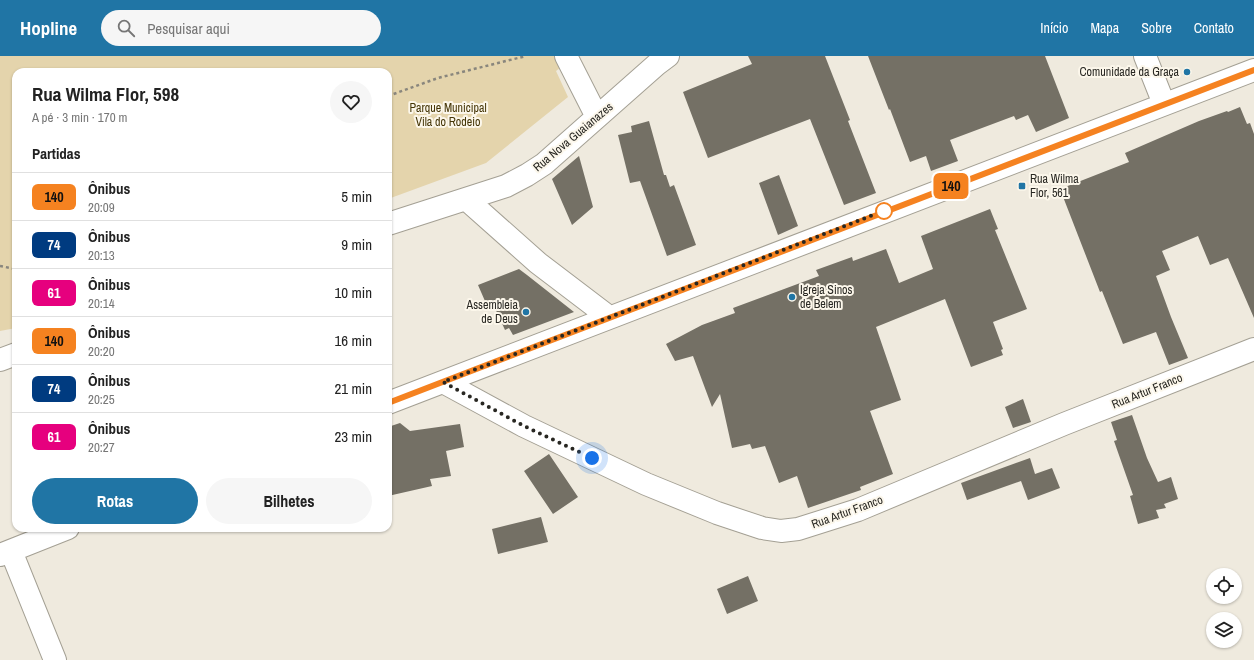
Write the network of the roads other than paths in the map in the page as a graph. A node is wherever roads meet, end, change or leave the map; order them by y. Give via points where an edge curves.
1 (566, 56) edge
2 (668, 56) edge
3 (1145, 56) edge
4 (1254, 70) edge
5 (1164, 104) junction
6 (597, 117) junction
7 (466, 199) junction
8 (392, 223) edge
9 (609, 317) junction
10 (1254, 349) edge
11 (12, 356) edge
12 (0, 360) edge
13 (443, 382) junction
14 (392, 401) edge
15 (58, 532) edge
16 (6, 553) edge
17 (55, 660) edge

1 - 6 street
2 - 6 street, Rua Nova Guaianazes
3 - 5 street
4 - 5 street
5 - 9 street
6 - 7 street, Rua Nova Guaianazes via 544,164 527,175 506,186
7 - 8 street, Rua Nova Guaianazes
7 - 9 street via 538,263
9 - 13 street
10 - 13 street, Rua Artur Franco via 1071,421 858,510 798,530 781,531 762,528 717,513 646,484 524,426
11 - 12 street
13 - 14 street
15 - 16 street
16 - 17 street

